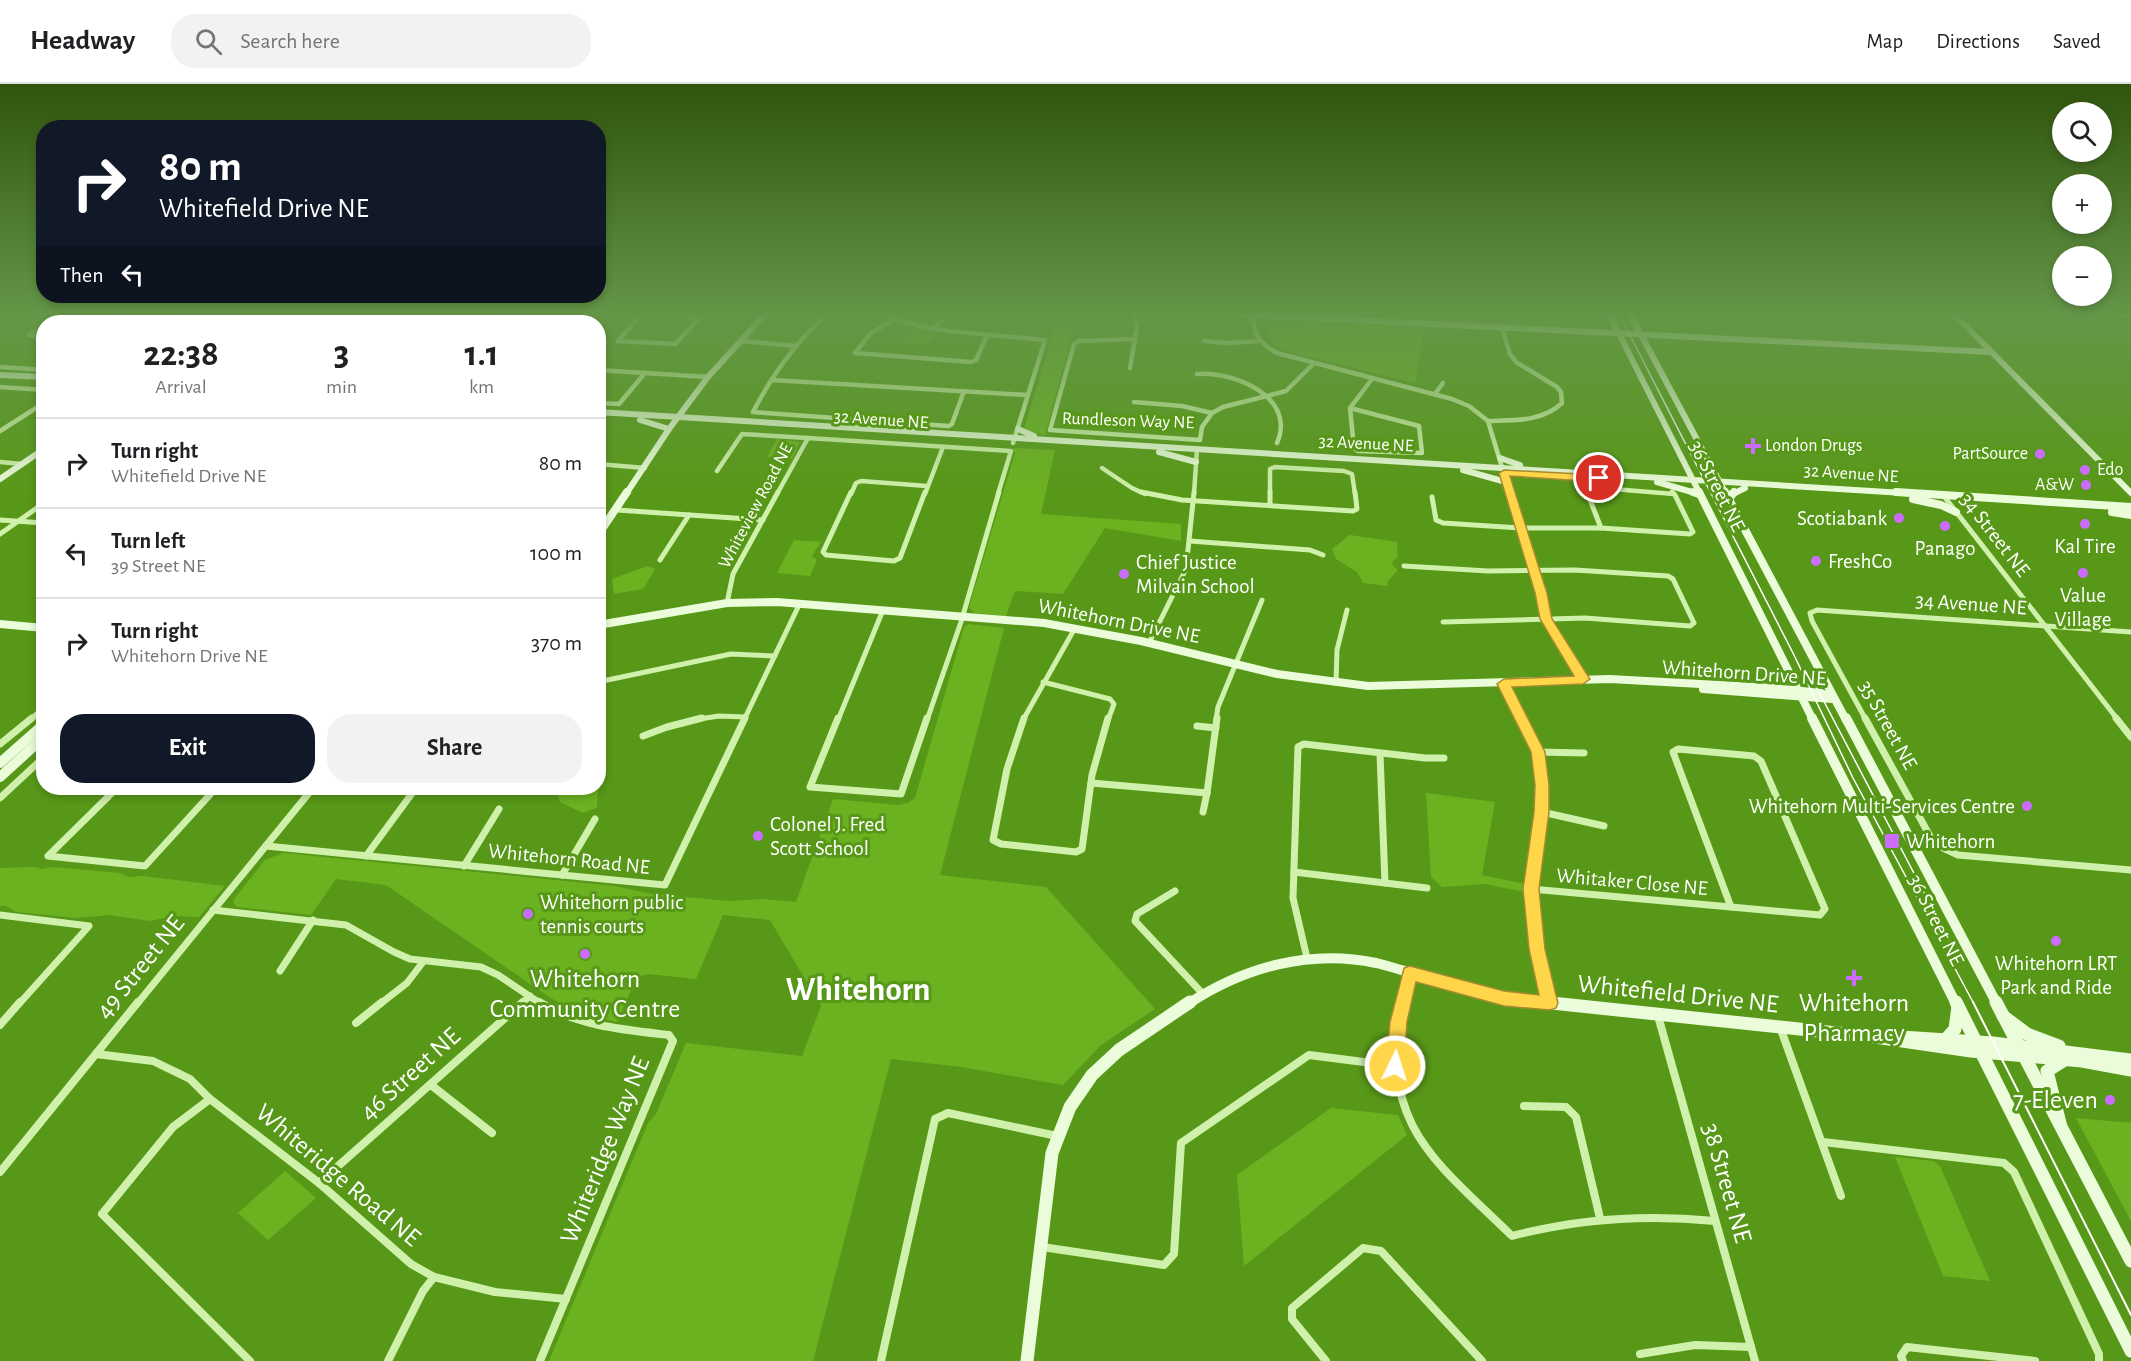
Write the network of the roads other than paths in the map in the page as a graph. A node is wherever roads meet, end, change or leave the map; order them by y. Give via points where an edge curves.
1 (645, 373) edge
2 (654, 374) edge
3 (711, 374) edge
4 (777, 374) edge
5 (1035, 374) edge
6 (1066, 374) edge
7 (1197, 374) dead end
8 (1204, 374) edge
9 (1217, 374) edge
10 (1303, 374) edge
11 (1350, 374) edge
12 (1535, 374) edge
13 (1639, 374) edge
14 (1661, 374) edge
15 (2012, 374) edge
16 (0, 375) edge
17 (36, 377) edge
18 (708, 377) junction
19 (1372, 379) junction
20 (0, 380) edge
21 (772, 380) junction
22 (36, 382) edge
23 (1443, 382) dead end
24 (0, 387) edge
25 (36, 389) edge
26 (964, 391) junction
27 (1435, 394) junction
28 (1028, 395) junction
29 (1266, 397) junction
30 (1134, 402) dead end
31 (606, 403) edge
32 (36, 408) edge
33 (1350, 408) junction
34 (606, 413) edge
35 (1212, 413) junction
36 (606, 418) edge
37 (677, 419) junction
38 (640, 420) junction
39 (1488, 421) junction
40 (0, 424) edge
41 (10, 425) junction
42 (669, 429) junction
43 (1018, 429) junction
44 (0, 431) edge
45 (808, 438) junction
46 (1014, 440) junction
47 (1054, 440) junction
48 (1277, 443) dead end
49 (943, 447) junction
50 (36, 454) edge
51 (1196, 455) junction
52 (1500, 458) junction
53 (1682, 459) junction
54 (0, 462) edge
55 (22, 464) junction
56 (606, 465) edge
57 (645, 468) junction
58 (1102, 468) dead end
59 (1463, 470) junction
60 (1503, 470) junction
61 (1543, 470) junction
62 (717, 471) dead end
63 (1712, 471) junction
64 (1670, 478) junction
65 (0, 479) edge
66 (1506, 482) junction
67 (1657, 482) junction
68 (1693, 482) junction
69 (1719, 484) junction
70 (1748, 485) junction
71 (927, 486) junction
72 (2131, 493) edge
73 (1699, 494) junction
74 (1432, 496) dead end
75 (1946, 498) junction
76 (1913, 499) junction
77 (1194, 500) junction
78 (1728, 500) junction
79 (1270, 505) junction
80 (2131, 507) edge
81 (36, 509) edge
82 (617, 510) junction
83 (1956, 512) junction
84 (2131, 514) edge
85 (689, 515) junction
86 (0, 520) edge
87 (763, 520) junction
88 (19, 521) junction
89 (36, 522) edge
90 (606, 524) edge
91 (1520, 528) junction
92 (1601, 528) junction
93 (0, 534) edge
94 (1190, 541) junction
95 (1323, 555) dead end
96 (660, 560) dead end
97 (1404, 566) dead end
98 (1533, 569) junction
99 (1262, 600) dead end
100 (727, 603) junction
101 (800, 603) junction
102 (883, 610) junction
103 (1347, 610) dead end
104 (1810, 613) joint
105 (963, 615) junction
106 (1546, 619) junction
107 (1443, 622) dead end
108 (0, 624) edge
109 (606, 624) edge
110 (36, 626) edge
111 (2046, 626) junction
112 (1075, 628) junction
113 (2131, 632) edge
114 (1149, 643) junction
115 (775, 656) junction
116 (1236, 665) junction
117 (1787, 671) junction
118 (1583, 679) junction
119 (606, 680) edge
120 (1633, 681) junction
121 (1043, 682) junction
122 (1336, 683) junction
123 (1504, 684) junction
124 (1773, 688) junction
125 (1799, 695) junction
126 (1834, 698) junction
127 (36, 714) edge
128 (745, 717) junction
129 (1197, 726) dead end
130 (1215, 728) junction
131 (36, 731) edge
132 (643, 736) dead end
133 (2131, 737) edge
134 (0, 744) edge
135 (36, 744) edge
136 (1538, 752) junction
137 (1584, 753) dead end
138 (1380, 754) junction
139 (1444, 758) dead end
140 (0, 763) edge
141 (36, 764) edge
142 (0, 777) edge
143 (1091, 783) junction
144 (1207, 793) junction
145 (110, 795) edge
146 (210, 795) edge
147 (307, 795) edge
148 (411, 795) edge
149 (0, 798) edge
150 (499, 809) dead end
151 (1203, 812) dead end
152 (1542, 812) junction
153 (595, 819) dead end
154 (1604, 826) dead end
155 (266, 846) junction
156 (366, 856) junction
157 (464, 866) junction
158 (2131, 870) edge
159 (1293, 872) junction
160 (562, 875) junction
161 (1385, 883) junction
162 (1427, 888) dead end
163 (1531, 889) junction
164 (1175, 891) dead end
165 (1731, 907) junction
166 (213, 910) junction
167 (0, 915) edge
168 (313, 920) junction
169 (1307, 958) junction
170 (423, 962) junction
171 (279, 971) dead end
172 (1410, 973) junction
173 (1203, 994) junction
174 (530, 996) junction
175 (1550, 1003) junction
176 (1958, 1006) junction
177 (1999, 1012) junction
178 (1658, 1016) junction
179 (356, 1023) dead end
180 (0, 1025) edge
181 (1779, 1027) junction
182 (1875, 1037) junction
183 (1946, 1039) junction
184 (1978, 1047) junction
185 (2020, 1051) junction
186 (96, 1054) junction
187 (2068, 1056) junction
188 (2131, 1060) edge
189 (1395, 1066) junction
190 (2131, 1070) edge
191 (431, 1085) junction
192 (210, 1099) junction
193 (1524, 1106) dead end
194 (2061, 1128) junction
195 (492, 1133) dead end
196 (1057, 1136) junction
197 (1823, 1142) junction
198 (4, 1162) edge
199 (0, 1172) edge
200 (319, 1183) junction
201 (1841, 1196) dead end
202 (1600, 1218) junction
203 (1715, 1221) junction
204 (1040, 1247) junction
205 (2131, 1261) edge
206 (434, 1277) junction
207 (566, 1299) junction
208 (1751, 1347) junction
209 (2131, 1351) edge
210 (1640, 1354) dead end
211 (250, 1361) edge
212 (388, 1361) edge
213 (540, 1361) edge
214 (881, 1361) edge
215 (1027, 1361) edge
216 (1326, 1361) edge
217 (1482, 1361) edge
218 (1755, 1361) edge
219 (1903, 1361) edge
220 (2035, 1361) edge
221 (2099, 1361) edge

1 - 31 street via 619,404
2 - 18 street
3 - 18 main road
4 - 21 street
5 - 28 street
6 - 35 street, Rundleson Way NE via 1050,430 1197,441 1201,440 1202,427
7 - 8 street
9 - 29 street via 1231,376
10 - 29 street, Rundleson Way NE via 1286,391
11 - 19 street
12 - 39 street via 1557,387 1562,403 1546,414
13 - 53 main road, 36 Street NE
14 - 63 main road, 36 Street NE
15 - 72 main road
16 - 17 main road
18 - 37 main road
19 - 27 street
19 - 33 street
20 - 22 main road
21 - 26 street
21 - 26 street via 753,412 949,426
23 - 27 street
24 - 25 street
26 - 28 street
27 - 39 street via 1469,406
28 - 43 street
29 - 35 street, Rundleson Way NE
29 - 48 street via 1278,410 1282,422 1282,435
30 - 35 street
32 - 41 street
33 - 33 street via 1354,448 1358,451 1422,453 1419,426
34 - 37 main road, 32 Avenue NE
36 - 38 main road, 32 Avenue NE
37 - 38 main road, 32 Avenue NE
37 - 42 main road
37 - 46 main road, 32 Avenue NE
38 - 42 main road
39 - 52 street
40 - 41 street
41 - 44 street
42 - 57 main road
43 - 46 street
43 - 47 main road
45 - 49 street, Whiteview Road NE
45 - 62 street via 742,434
45 - 87 street, Whiteview Road NE
46 - 47 main road, 32 Avenue NE
46 - 51 main road, 32 Avenue NE
47 - 51 main road, 32 Avenue NE
49 - 71 street
49 - 105 street, Whiteview Road NE via 1011,451
50 - 55 main road
51 - 59 main road, 32 Avenue NE
51 - 60 main road, 32 Avenue NE
51 - 77 street
52 - 60 street
52 - 61 main road
53 - 64 main road via 1677,474
53 - 68 main road, 36 Street NE
54 - 55 street
55 - 65 main road
56 - 57 street
57 - 82 main road
58 - 77 street via 1139,492
59 - 60 main road, 32 Avenue NE
59 - 66 main road
60 - 61 main road, 32 Avenue NE
60 - 66 street
60 - 67 main road, 32 Avenue NE
61 - 64 main road, 32 Avenue NE
63 - 69 main road, 36 Street NE
63 - 70 main road
64 - 68 main road, 32 Avenue NE
66 - 91 street
67 - 68 main road, 32 Avenue NE
67 - 73 main road
68 - 69 main road, 32 Avenue NE
68 - 73 main road, 36 Street NE
69 - 70 main road, 32 Avenue NE
69 - 78 main road, 36 Street NE
70 - 75 main road, 32 Avenue NE
70 - 76 main road, 32 Avenue NE
70 - 78 main road
71 - 71 street via 900,558 894,561 823,552 856,483
73 - 117 main road, 36 Street NE
74 - 91 street via 1436,520 1443,523
75 - 76 main road, 32 Avenue NE
75 - 80 main road, 32 Avenue NE
75 - 83 street, 34 Street NE
75 - 84 main road, 32 Avenue NE
76 - 83 main road
77 - 79 street
77 - 94 street
78 - 126 main road, 36 Street NE
79 - 79 street via 1353,511 1357,509 1352,474 1270,469
81 - 88 street
82 - 85 street
82 - 90 main road
83 - 111 street, 34 Street NE
85 - 87 street
85 - 96 street
86 - 88 street
87 - 100 street, Whiteview Road NE via 733,574
88 - 89 street
88 - 93 street
91 - 92 street
91 - 98 street
92 - 92 street via 1586,489 1589,487 1671,492 1693,532
94 - 95 street via 1310,550
94 - 114 street via 1185,568
97 - 98 street via 1488,571
98 - 106 street
98 - 106 street via 1668,576 1694,623 1690,626
99 - 116 street
100 - 101 main road, Whitehorn Drive NE
100 - 109 main road, Whitehorn Drive NE
101 - 102 main road, Whitehorn Drive NE
101 - 115 street, Whitehorn Road NE
102 - 105 main road, Whitehorn Drive NE
102 - 105 street via 810,787 902,794
103 - 122 street via 1337,650
104 - 111 street, 34 Avenue NE via 1816,610
104 - 158 street, 35 Street NE via 1931,838 1943,848 1958,855
105 - 112 main road, Whitehorn Drive NE
106 - 107 street
106 - 118 street
108 - 110 main road
111 - 113 street, 34 Avenue NE
111 - 133 street, 34 Street NE
112 - 114 main road, Whitehorn Drive NE
112 - 121 street
114 - 116 main road, Whitehorn Drive NE
115 - 119 street via 731,654
115 - 128 street, Whitehorn Road NE
116 - 122 main road, Whitehorn Drive NE
116 - 130 street via 1218,707
117 - 124 main road via 1784,682
117 - 125 main road, 36 Street NE
118 - 120 main road, Whitehorn Drive NE
118 - 123 main road, Whitehorn Drive NE
120 - 124 main road, Whitehorn Drive NE
120 - 125 main road, Whitehorn Drive NE
121 - 143 street via 1110,699 1114,704 1101,733
121 - 143 street via 1020,727 993,840 1076,852 1082,849
122 - 123 main road, Whitehorn Drive NE
123 - 136 street
124 - 125 main road, Whitehorn Drive NE
125 - 126 main road, Whitehorn Drive NE
125 - 176 main road, 36 Street NE
126 - 177 main road, 36 Street NE
127 - 134 street
128 - 132 street via 698,719 665,726
128 - 160 street, Whitehorn Road NE via 665,885
129 - 130 street
130 - 144 street
131 - 140 main road
135 - 142 main road
136 - 137 street
136 - 152 street
138 - 139 street
138 - 159 street via 1304,744 1298,747
138 - 161 street
141 - 149 street
143 - 144 street
144 - 151 street
145 - 146 street via 48,856 145,866
147 - 155 street, 49 Street NE
148 - 156 street
150 - 157 street
152 - 154 street
152 - 163 street
153 - 160 street
155 - 156 street, Whitehorn Road NE
155 - 166 street, 49 Street NE
156 - 157 street, Whitehorn Road NE
157 - 160 street, Whitehorn Road NE
159 - 161 street
159 - 169 street via 1293,898
161 - 162 street
163 - 165 street, Whitaker Close NE
163 - 175 street via 1537,949
164 - 173 street via 1137,914 1135,921
165 - 165 street, Whitaker Close NE via 1820,915 1825,909 1761,761 1754,756 1678,749 1673,752
166 - 168 street, Whiteridge Way NE
166 - 186 street, 49 Street NE
167 - 180 street via 89,926
168 - 170 street, Whiteridge Way NE via 346,925 397,955
168 - 171 street
169 - 172 main road, Whitefield Drive NE via 1375,963
169 - 173 main road, Whitefield Drive NE via 1249,972
170 - 174 street, Whiteridge Way NE via 471,963
170 - 179 street via 407,983
172 - 175 main road, Whitefield Drive NE via 1504,998
172 - 189 street via 1399,1022
173 - 196 main road, Whitefield Drive NE via 1119,1050 1092,1075 1070,1107
174 - 191 street, 46 Street NE
174 - 207 street, Whiteridge Way NE via 577,1021 669,1035 673,1041
175 - 178 main road, Whitefield Drive NE
176 - 183 main road via 1955,1029
176 - 184 main road, 36 Street NE
177 - 185 main road, 36 Street NE
177 - 187 main road via 2027,1034
178 - 181 main road, Whitefield Drive NE
178 - 203 street, 38 Street NE
181 - 182 main road, Whitefield Drive NE
181 - 197 street
182 - 183 main road, Whitefield Drive NE
182 - 184 main road, Whitefield Drive NE
183 - 184 main road, Whitefield Drive NE
184 - 185 main road
184 - 209 main road, 36 Street NE
185 - 187 main road
185 - 194 main road, 36 Street NE
186 - 192 street, Whiteridge Road NE via 161,1064 190,1079
186 - 198 street, 49 Street NE
187 - 188 main road
187 - 190 main road
187 - 194 main road via 2047,1071
189 - 202 street via 1402,1105 1414,1132 1512,1236
189 - 204 street via 1309,1055 1181,1143 1174,1254 1164,1265
191 - 195 street
191 - 200 street, 46 Street NE
192 - 200 street, Whiteridge Road NE
192 - 211 street via 173,1127 102,1214
193 - 202 street via 1566,1107 1576,1117
194 - 205 main road, 36 Street NE
196 - 204 main road, Whitefield Drive NE
196 - 214 street via 948,1113 935,1119
197 - 201 street
197 - 221 street via 2004,1163 2014,1172
198 - 199 street, 49 Street NE
200 - 206 street, Whiteridge Road NE via 411,1264
202 - 203 street via 1667,1215
203 - 208 street, 38 Street NE
204 - 215 main road, Whitefield Drive NE
206 - 207 street, Whiteridge Road NE via 495,1292
206 - 212 street
207 - 213 street, Whiteridge Way NE
208 - 210 street via 1667,1346
208 - 218 street, 38 Street NE
216 - 217 street via 1292,1319 1292,1308 1363,1248 1381,1251
219 - 220 street via 1901,1356 1908,1347

